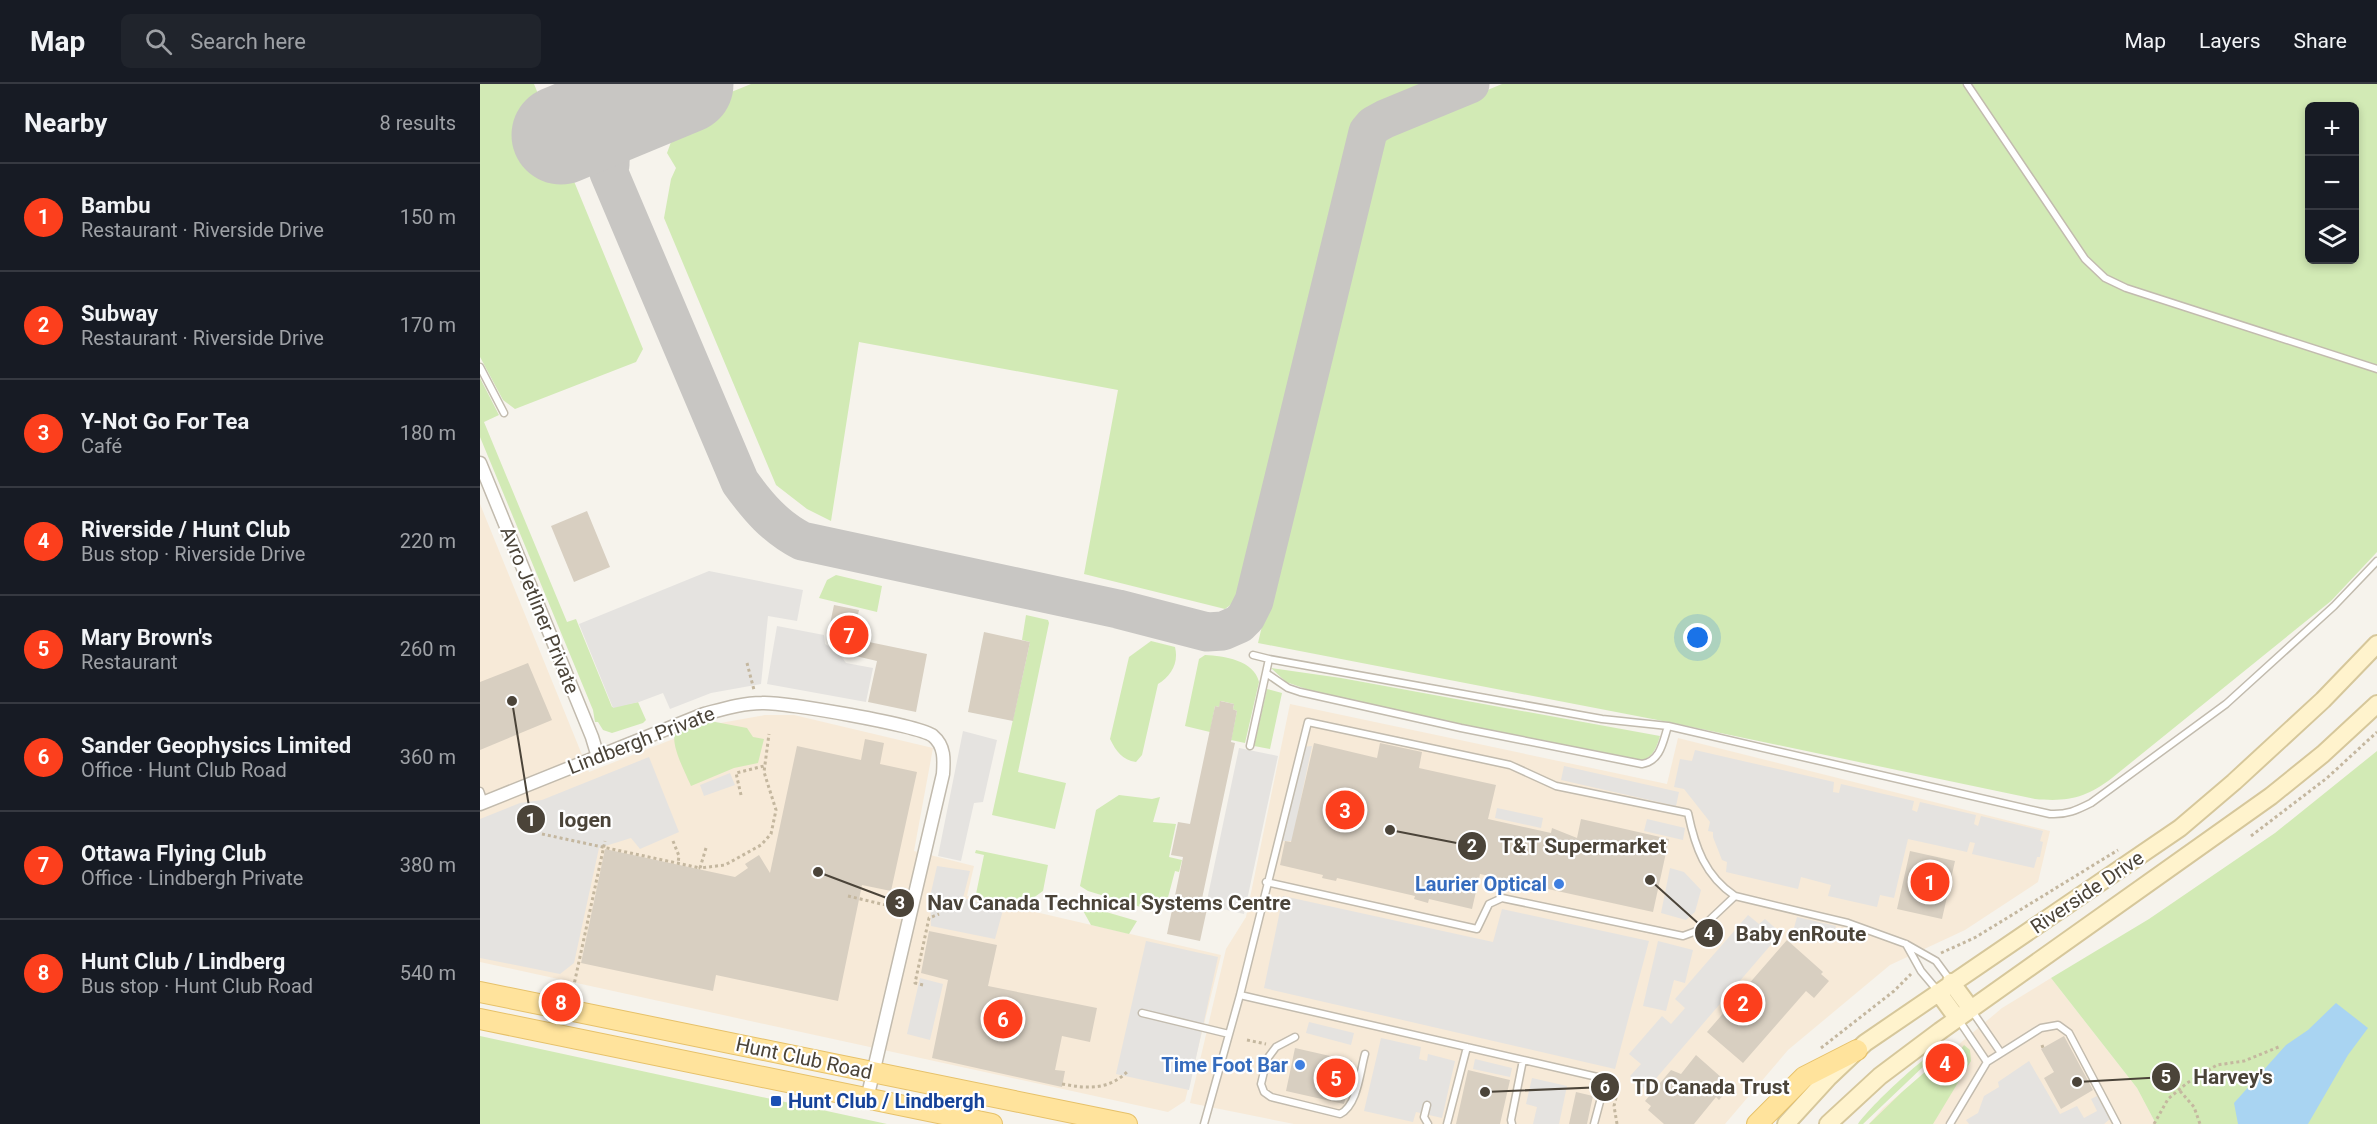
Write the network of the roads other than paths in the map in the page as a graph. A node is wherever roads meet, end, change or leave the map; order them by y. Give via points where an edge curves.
1 (1967, 84) edge
2 (480, 367) edge
3 (2377, 369) edge
4 (504, 413) dead end
5 (480, 463) edge
6 (2377, 561) edge
7 (2377, 644) edge
8 (1253, 655) dead end
9 (1269, 659) junction
10 (1266, 673) junction
11 (2377, 704) edge
12 (1668, 726) junction
13 (1250, 746) dead end
14 (598, 757) junction
15 (481, 799) edge
16 (1266, 882) junction
17 (1735, 896) junction
18 (1906, 944) junction
19 (1945, 987) junction
20 (480, 992) edge
21 (1240, 995) junction
22 (1142, 1013) dead end
23 (1964, 1014) junction
24 (480, 1019) edge
25 (1229, 1034) junction
26 (1295, 1037) dead end
27 (1467, 1047) junction
28 (1857, 1050) junction
29 (2001, 1053) junction
30 (1365, 1054) dead end
31 (1523, 1060) junction
32 (1987, 1062) junction
33 (873, 1072) junction
34 (867, 1100) junction
35 (1427, 1105) dead end
36 (992, 1124) edge
37 (1128, 1124) edge
38 (1204, 1124) edge
39 (1428, 1124) edge
40 (1447, 1124) edge
41 (1512, 1124) edge
42 (1594, 1124) edge
43 (1757, 1124) edge
44 (1786, 1124) edge
45 (1829, 1124) edge
46 (1950, 1124) edge
47 (2117, 1124) edge

1 - 3 lane via 2085,259 2106,278 2126,288
2 - 4 lane
5 - 14 street, Avro Jetliner Private
6 - 12 lane via 2334,606 2226,704 2101,796 2071,813 2050,814
7 - 19 main road, Riverside Drive via 2307,715 2180,828
8 - 9 lane
9 - 10 lane
9 - 12 lane via 1602,719
10 - 12 lane via 1300,692 1642,764 1659,754
10 - 13 lane
11 - 23 main road, Riverside Drive via 2323,754 2242,819
14 - 15 street, Lindbergh Private
14 - 33 street, Lindbergh Private via 704,714 759,703 784,704 925,732 936,740 945,758
16 - 17 lane via 1477,929 1489,904 1502,898 1683,936 1699,930
16 - 17 lane via 1308,722 1510,765 1556,786 1688,813 1695,846 1721,887
16 - 21 lane
17 - 18 lane via 1848,923
18 - 19 lane via 1920,968
18 - 19 lane via 1932,959
19 - 23 main road
19 - 28 main road, Riverside Drive
20 - 33 main road, Hunt Club Road
21 - 25 lane
21 - 27 lane
22 - 25 lane
23 - 29 lane
23 - 32 lane
23 - 45 main road, Riverside Drive via 1880,1076
24 - 34 main road, Hunt Club Road
25 - 38 lane
26 - 30 lane via 1276,1047 1267,1059 1261,1084 1271,1097 1340,1114 1352,1102
27 - 31 lane
27 - 40 lane
28 - 43 main road via 1804,1077
28 - 44 main road, Riverside Drive
29 - 32 lane
29 - 47 lane via 2041,1028 2058,1025 2069,1033
31 - 41 lane
31 - 42 lane via 1606,1080
32 - 46 lane
33 - 34 street, Lindbergh Private
33 - 37 main road, Hunt Club Road
34 - 36 main road, Hunt Club Road
35 - 39 lane via 1424,1117

